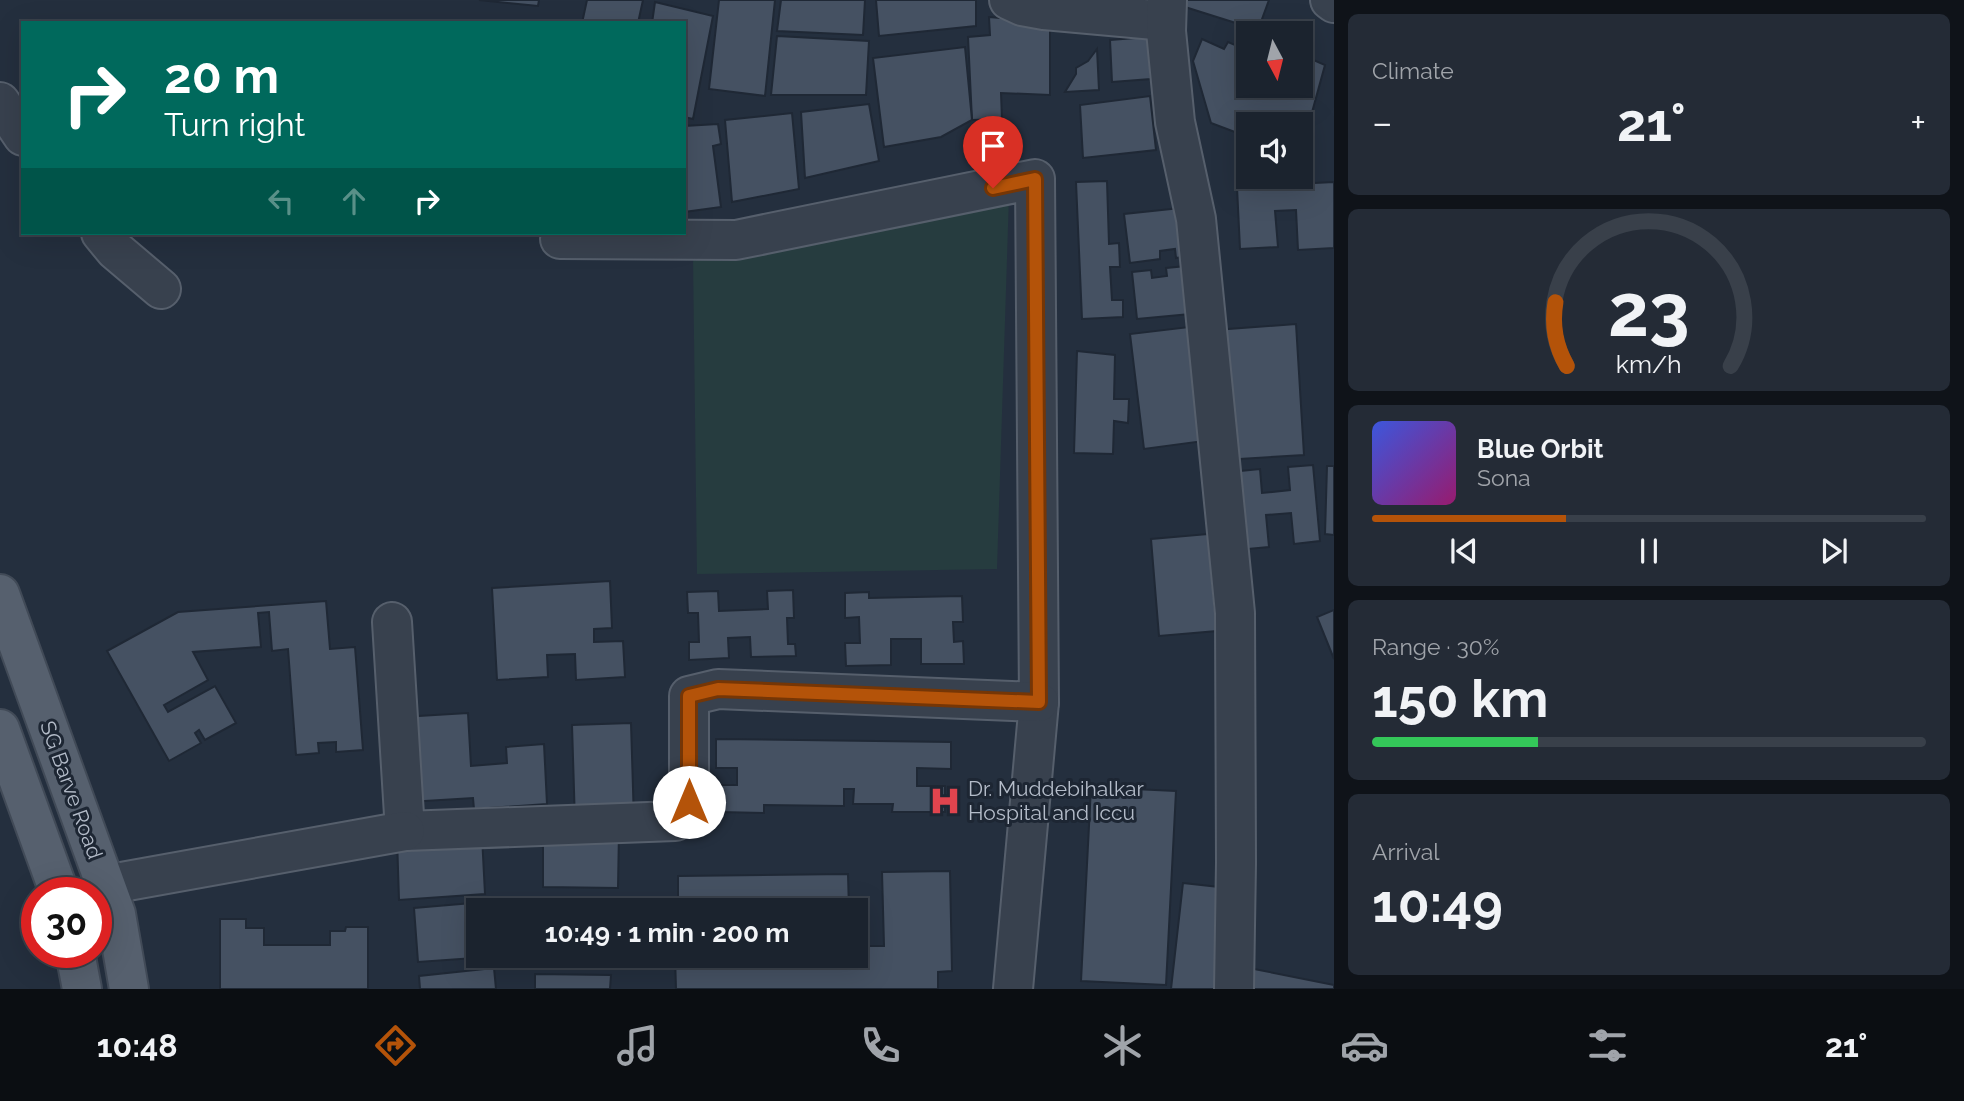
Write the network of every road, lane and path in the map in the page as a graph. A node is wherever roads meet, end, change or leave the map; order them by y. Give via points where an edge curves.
1 (1009, 0) edge
2 (1167, 11) edge
3 (0, 102) edge
4 (21, 133) edge
5 (103, 235) edge
6 (560, 239) dead end
7 (161, 289) dead end
8 (0, 594) edge
9 (393, 622) dead end
10 (1039, 702) junction
11 (0, 729) edge
12 (405, 831) junction
13 (54, 877) edge
14 (102, 877) edge
15 (112, 884) edge
16 (112, 903) edge
17 (78, 968) edge
18 (82, 989) edge
19 (130, 989) edge
20 (1013, 989) edge
21 (1234, 989) edge

1 - 2 street via 1044,10
2 - 21 street via 1175,122 1196,219 1235,613
3 - 4 street
5 - 7 street
6 - 10 street via 736,240 1035,179
8 - 14 main road, SG Barve Road
9 - 12 street
10 - 12 street via 718,689 689,696 689,802 675,821
10 - 20 street
11 - 13 main road
12 - 15 street
16 - 19 main road, SG Barve Road
17 - 18 main road

